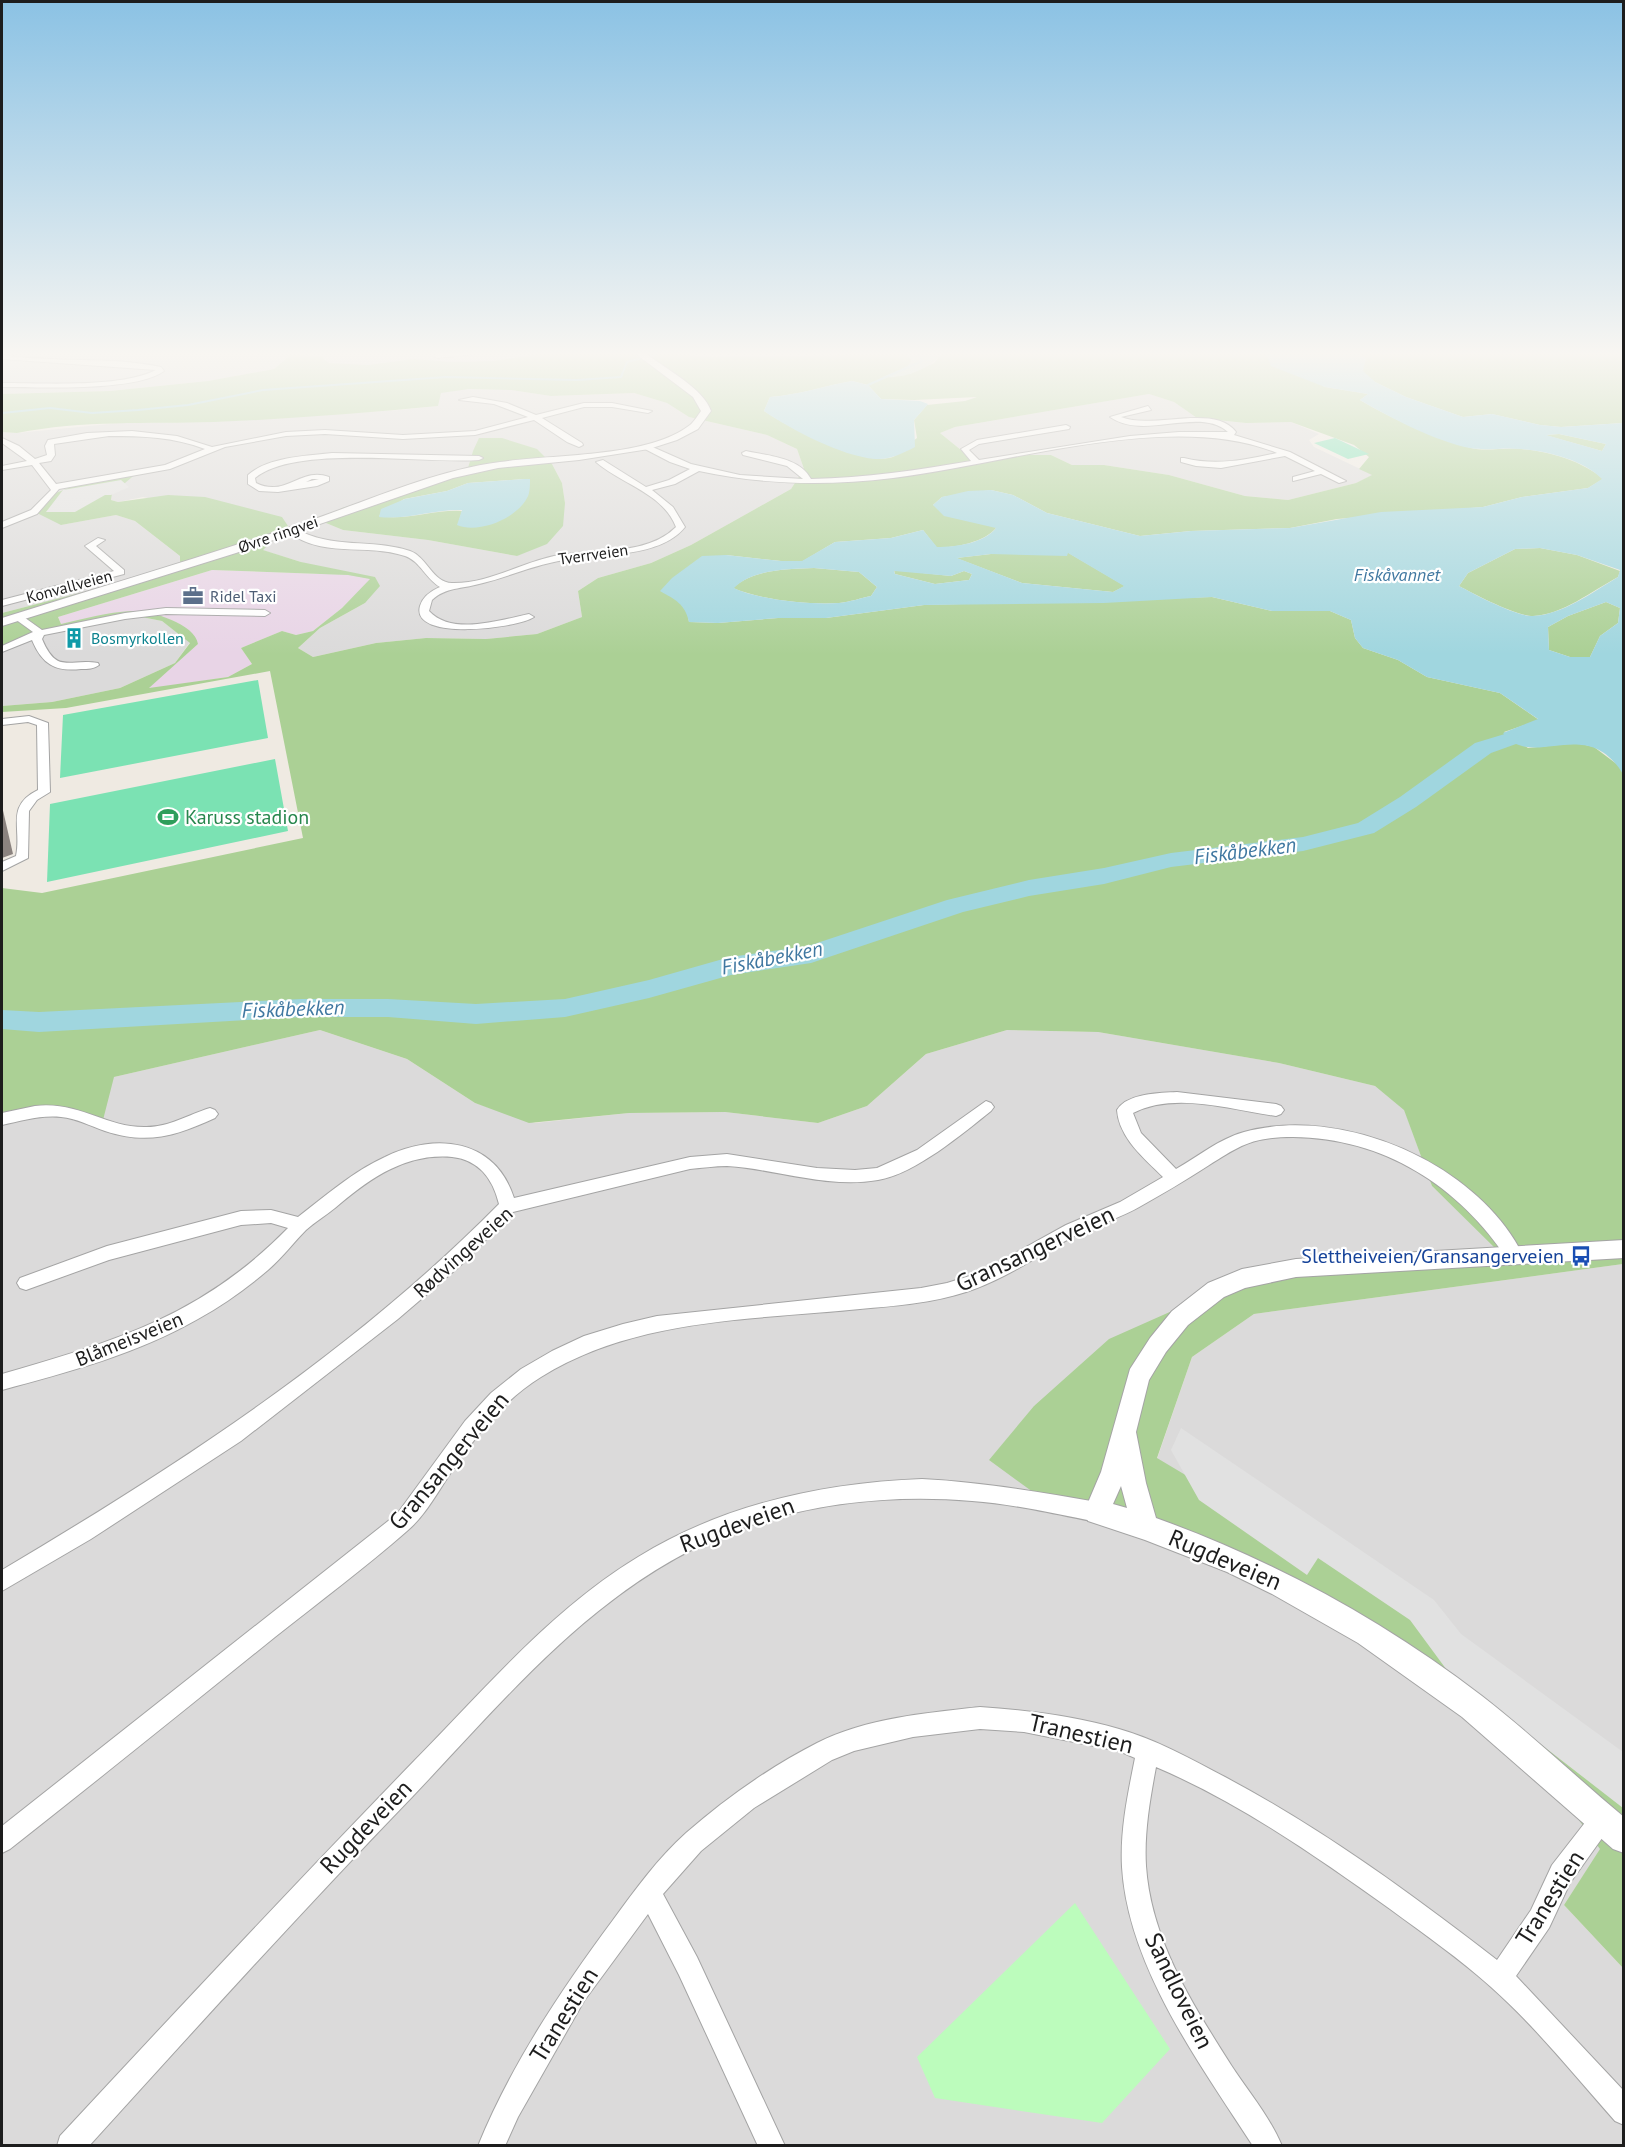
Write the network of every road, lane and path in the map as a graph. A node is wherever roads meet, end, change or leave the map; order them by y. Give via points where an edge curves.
1 (24, 454) edge
2 (51, 454) edge
3 (198, 454) edge
4 (479, 454) edge
5 (573, 454) edge
6 (661, 454) edge
7 (750, 454) edge
8 (968, 454) edge
9 (1020, 454) edge
10 (1283, 454) joint
11 (1184, 460) dead end
12 (33, 462) junction
13 (600, 462) dead end
14 (977, 462) junction
15 (482, 463) junction
16 (2, 468) edge
17 (698, 468) junction
18 (1322, 471) junction
19 (1296, 479) dead end
20 (808, 481) junction
21 (1342, 481) dead end
22 (297, 485) dead end
23 (55, 488) junction
24 (644, 490) junction
25 (2, 525) edge
26 (291, 530) junction
27 (101, 540) dead end
28 (449, 586) junction
29 (2, 603) edge
30 (265, 613) dead end
31 (18, 617) junction
32 (529, 617) dead end
33 (2, 622) edge
34 (40, 633) junction
35 (2, 649) edge
36 (94, 665) dead end
37 (2, 722) edge
38 (2, 867) edge
39 (986, 1107) dead end
40 (1276, 1110) dead end
41 (210, 1113) dead end
42 (2, 1119) edge
43 (1174, 1177) junction
44 (508, 1206) junction
45 (300, 1226) junction
46 (1623, 1250) edge
47 (1514, 1255) junction
48 (26, 1283) dead end
49 (2, 1382) edge
50 (1126, 1425) junction
51 (1097, 1512) junction
52 (1146, 1526) junction
53 (2, 1581) edge
54 (1148, 1750) junction
55 (1602, 1819) junction
56 (1623, 1838) edge
57 (2, 1841) edge
58 (649, 1892) junction
59 (1500, 1978) junction
60 (1623, 2112) edge
61 (70, 2145) edge
62 (491, 2145) edge
63 (772, 2145) edge
64 (1269, 2145) edge

1 - 12 street
2 - 12 street
3 - 23 street via 167,467
4 - 15 street
5 - 15 street, Øvre ringvei
6 - 17 street
7 - 20 street via 795,467 805,473
8 - 14 street
9 - 14 street
10 - 11 street via 1232,465
10 - 18 street
12 - 16 street
12 - 23 street
13 - 24 street, Tverrveien
14 - 20 street via 917,472
15 - 22 street via 346,455 278,465 251,477 252,484 262,489
15 - 26 street, Øvre ringvei
17 - 20 street via 752,479
17 - 24 street via 672,482
18 - 19 street
18 - 21 street
23 - 25 street via 34,512
24 - 28 street, Tverrveien via 668,507 680,522 681,527 670,537 631,550 550,560 482,581
26 - 28 street via 324,543 406,553 419,560 433,578
26 - 31 street, Øvre ringvei
27 - 29 street, Konvallveien via 90,546 121,572
28 - 32 street, Tverrveien via 425,602 424,612 436,623 464,627
30 - 34 street via 156,612
31 - 33 street, Øvre ringvei
31 - 34 street
34 - 35 street
34 - 36 street via 40,649 50,662 66,668
37 - 38 street via 29,719 42,723 44,792 30,798 23,808 22,858
39 - 44 street, Rødvingeveien via 923,1155 879,1174 827,1175 726,1160 708,1161
40 - 43 street via 1199,1099 1130,1106 1125,1110 1127,1126
41 - 42 street via 181,1127 142,1135 56,1111
43 - 47 street, Gransangerveien via 1246,1138 1294,1131 1342,1135 1386,1148 1427,1168 1490,1221
43 - 57 street, Gransangerveien via 1131,1204 1064,1233 1012,1265 953,1289 656,1322 601,1337 537,1369 483,1413 404,1521
44 - 45 street, Blåmeisveien via 501,1183 484,1161 468,1153 428,1150 388,1160
44 - 53 street, Rødvingeveien via 456,1260 419,1291 234,1435
45 - 48 street via 280,1217 241,1218 107,1252
45 - 49 street, Blåmeisveien via 243,1280 159,1331 95,1356
46 - 47 street
47 - 50 street via 1296,1268 1216,1290 1180,1318 1158,1345 1138,1377
50 - 51 street via 1109,1486
50 - 52 street via 1129,1466
51 - 52 street, Rugdeveien
51 - 61 street, Rugdeveien via 972,1491 855,1493 751,1514 657,1556 578,1613 510,1678 270,1927
52 - 55 street, Rugdeveien via 1252,1568 1339,1616 1450,1690
54 - 58 street, Tranestien via 1120,1740 996,1718 913,1726 854,1740 797,1766 746,1800 693,1843
54 - 59 street, Tranestien via 1304,1834
54 - 64 street, Sandloveien via 1134,1814 1133,1842 1136,1884 1147,1929 1182,2007
55 - 56 street, Rugdeveien
55 - 59 street, Tranestien via 1561,1874 1540,1919
58 - 62 street, Tranestien via 559,2017
58 - 63 street
59 - 60 street, Tranestien

